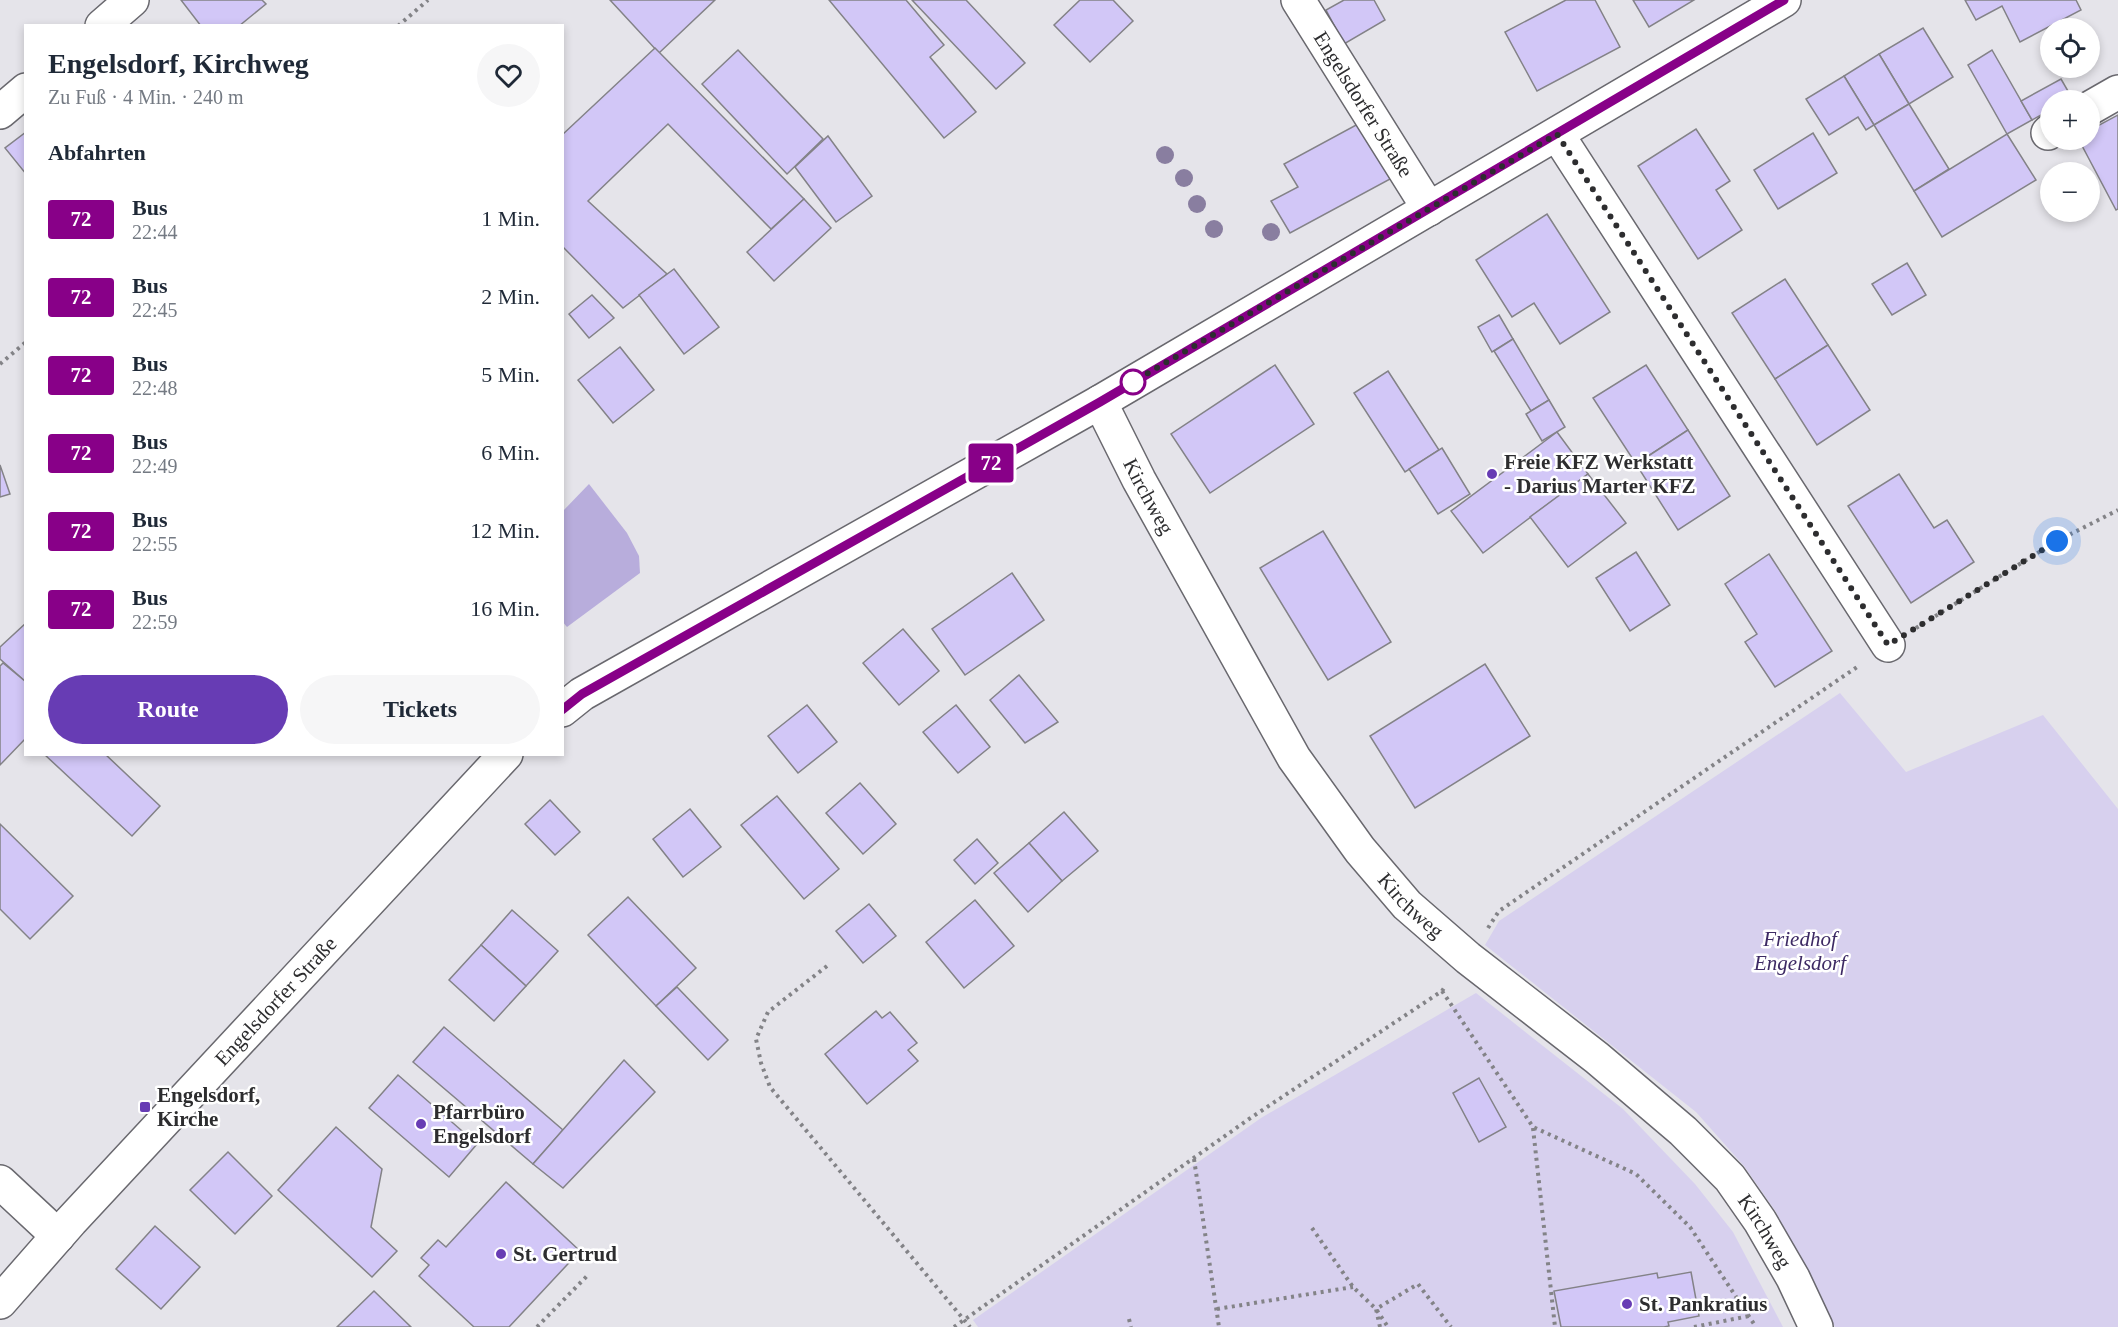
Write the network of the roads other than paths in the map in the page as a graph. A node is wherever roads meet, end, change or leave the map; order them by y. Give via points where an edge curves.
1 (1298, 0) edge
2 (1784, 0) edge
3 (24, 92) edge
4 (2118, 92) edge
5 (2100, 102) edge
6 (0, 112) edge
7 (1557, 134) junction
8 (1429, 209) junction
9 (1100, 402) junction
10 (1888, 645) road end
11 (564, 708) edge
12 (504, 756) edge
13 (0, 1182) edge
14 (58, 1236) junction
15 (0, 1302) edge
16 (1816, 1327) edge

1 - 8 street, Engelsdorfer Straße
2 - 7 street
3 - 6 street
4 - 5 street
7 - 8 street
7 - 10 street
8 - 9 street
9 - 11 street via 582,694
9 - 16 street, Kirchweg via 1294,759 1360,850 1401,897 1468,958 1683,1131 1730,1178 1760,1221
12 - 14 street, Engelsdorfer Straße
13 - 14 street
14 - 15 street, Engelsdorfer Straße

